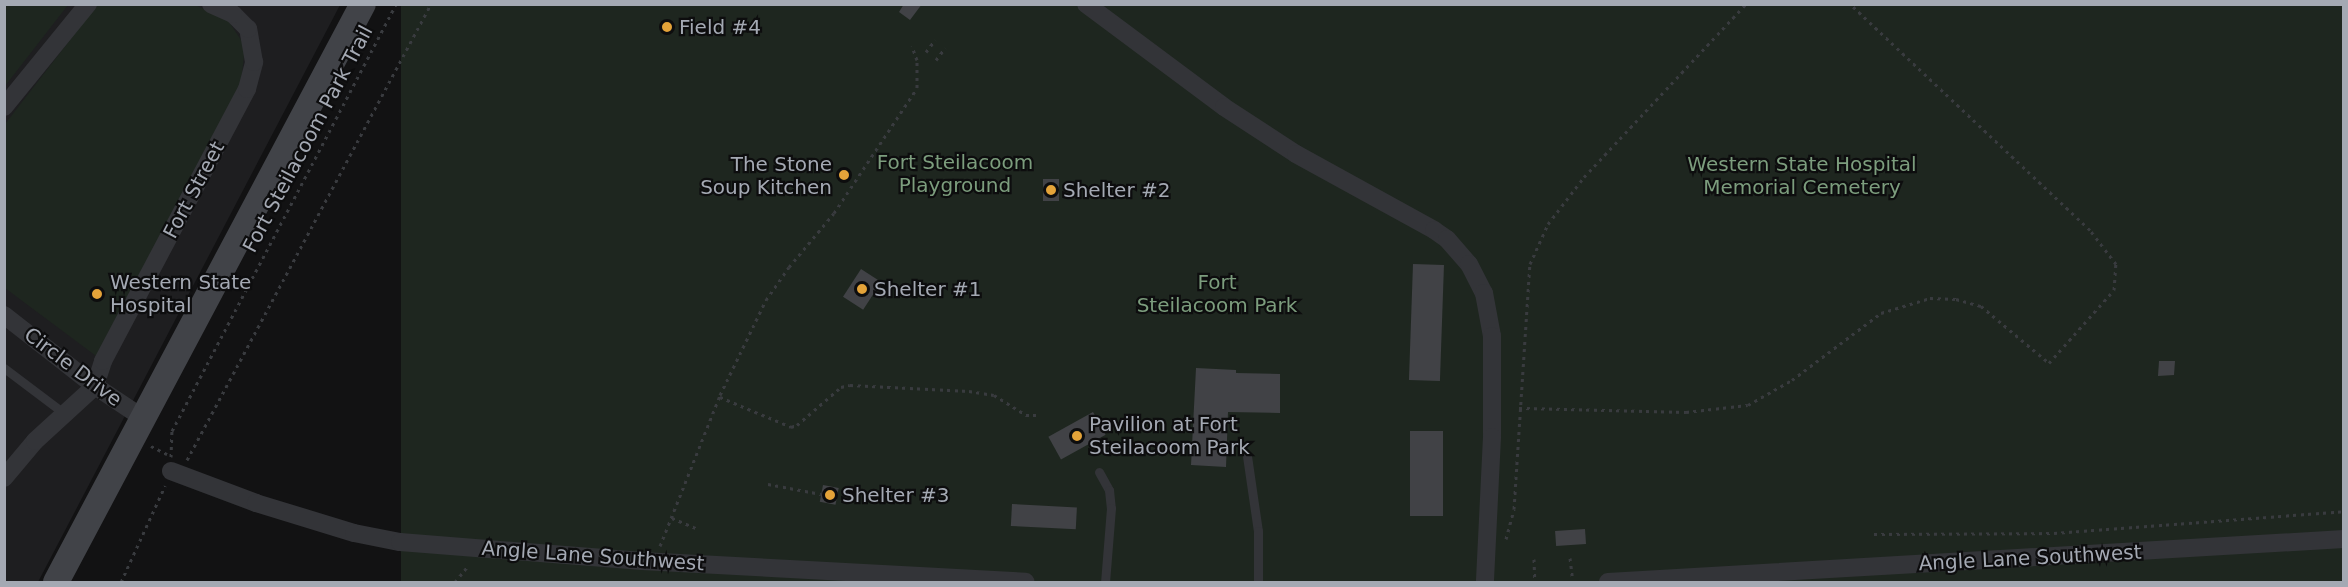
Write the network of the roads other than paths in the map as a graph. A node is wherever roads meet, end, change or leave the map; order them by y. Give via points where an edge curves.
1 (88, 4) edge
2 (211, 4) edge
3 (363, 4) edge
4 (1086, 4) edge
5 (4, 107) edge
6 (4, 315) edge
7 (4, 368) edge
8 (95, 386) junction
9 (65, 414) junction
10 (143, 418) junction
11 (1247, 456) dead end
12 (174, 467) road end
13 (1100, 472) dead end
14 (4, 478) edge
15 (2343, 539) edge
16 (56, 582) edge
17 (1025, 582) edge
18 (1105, 582) edge
19 (1258, 582) edge
20 (1485, 582) edge
21 (1608, 582) edge
22 (1613, 582) edge

1 - 5 street
2 - 8 street, Fort Street via 233,15 248,29 254,62 247,89 103,361
3 - 10 main road
4 - 20 street via 1224,108 1296,154 1434,230 1469,264 1484,293 1492,336
6 - 8 street, Circle Drive
7 - 9 lane
8 - 9 street
8 - 10 street, Circle Drive
9 - 14 street via 35,441
10 - 16 main road
11 - 19 lane via 1258,531
12 - 17 street, Angle Lane Southwest via 256,503 354,533 399,542 648,561
13 - 18 lane via 1111,508
15 - 22 street, Angle Lane Southwest
21 - 22 street, Angle Lane Southwest

